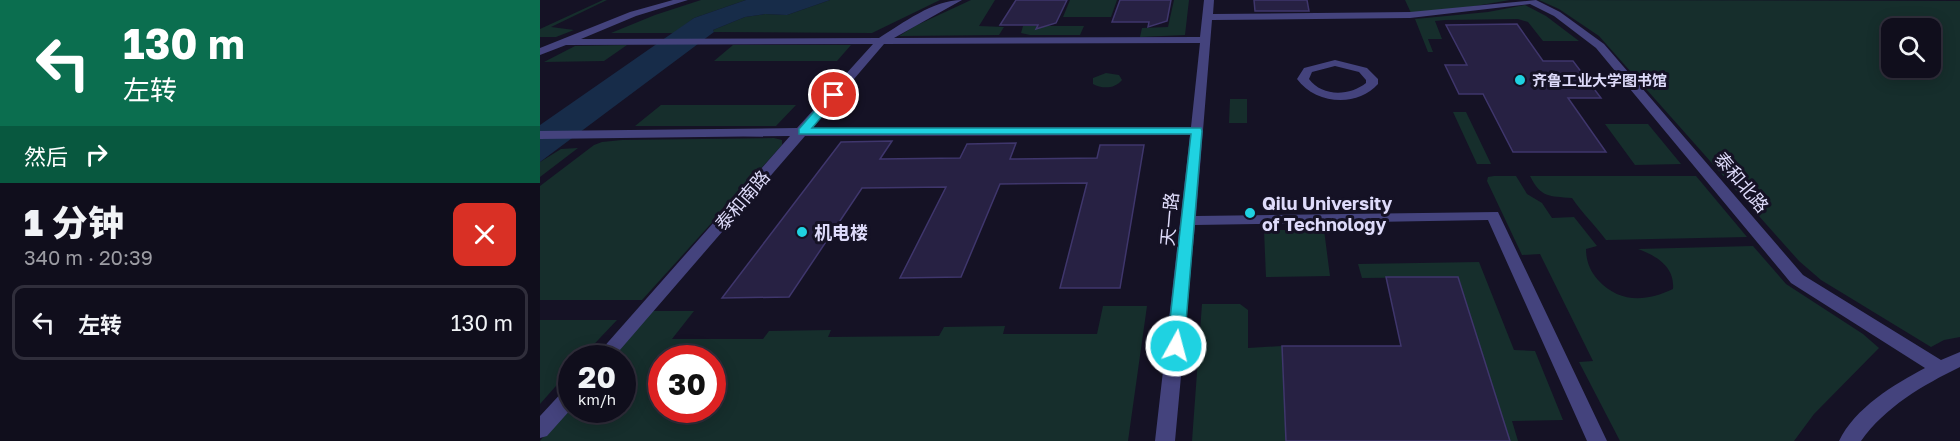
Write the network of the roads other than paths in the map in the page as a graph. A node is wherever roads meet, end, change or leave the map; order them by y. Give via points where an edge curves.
1 (683, 0) edge
2 (957, 0) edge
3 (1209, 0) edge
4 (1531, 0) edge
5 (1208, 17) junction
6 (1205, 40) junction
7 (881, 41) junction
8 (564, 42) junction
9 (540, 52) edge
10 (1372, 79) joint
11 (1197, 131) junction
12 (803, 132) junction
13 (540, 135) edge
14 (1189, 221) junction
15 (615, 345) edge
16 (1960, 359) edge
17 (1940, 368) junction
18 (558, 410) edge
19 (540, 430) edge
20 (1165, 441) edge
21 (1596, 441) edge
22 (1849, 441) edge

1 - 8 street via 633,14
2 - 7 street
3 - 5 street, 天一路
4 - 5 street via 1464,12 1407,16
4 - 17 street, 泰和北路 via 1600,46 1797,279
5 - 6 street, 天一路
6 - 7 street
6 - 11 street, 天一路
7 - 8 street
7 - 12 street, 泰和南路
8 - 9 street
10 - 10 street via 1372,84 1361,92 1340,95 1319,92 1303,79 1308,70 1335,63 1364,70
11 - 12 street
11 - 14 street, 天一路
12 - 13 street
12 - 15 street, 泰和南路
14 - 20 street, 天一路
14 - 21 street via 1493,215
16 - 17 street
17 - 22 street via 1889,400
18 - 19 street

